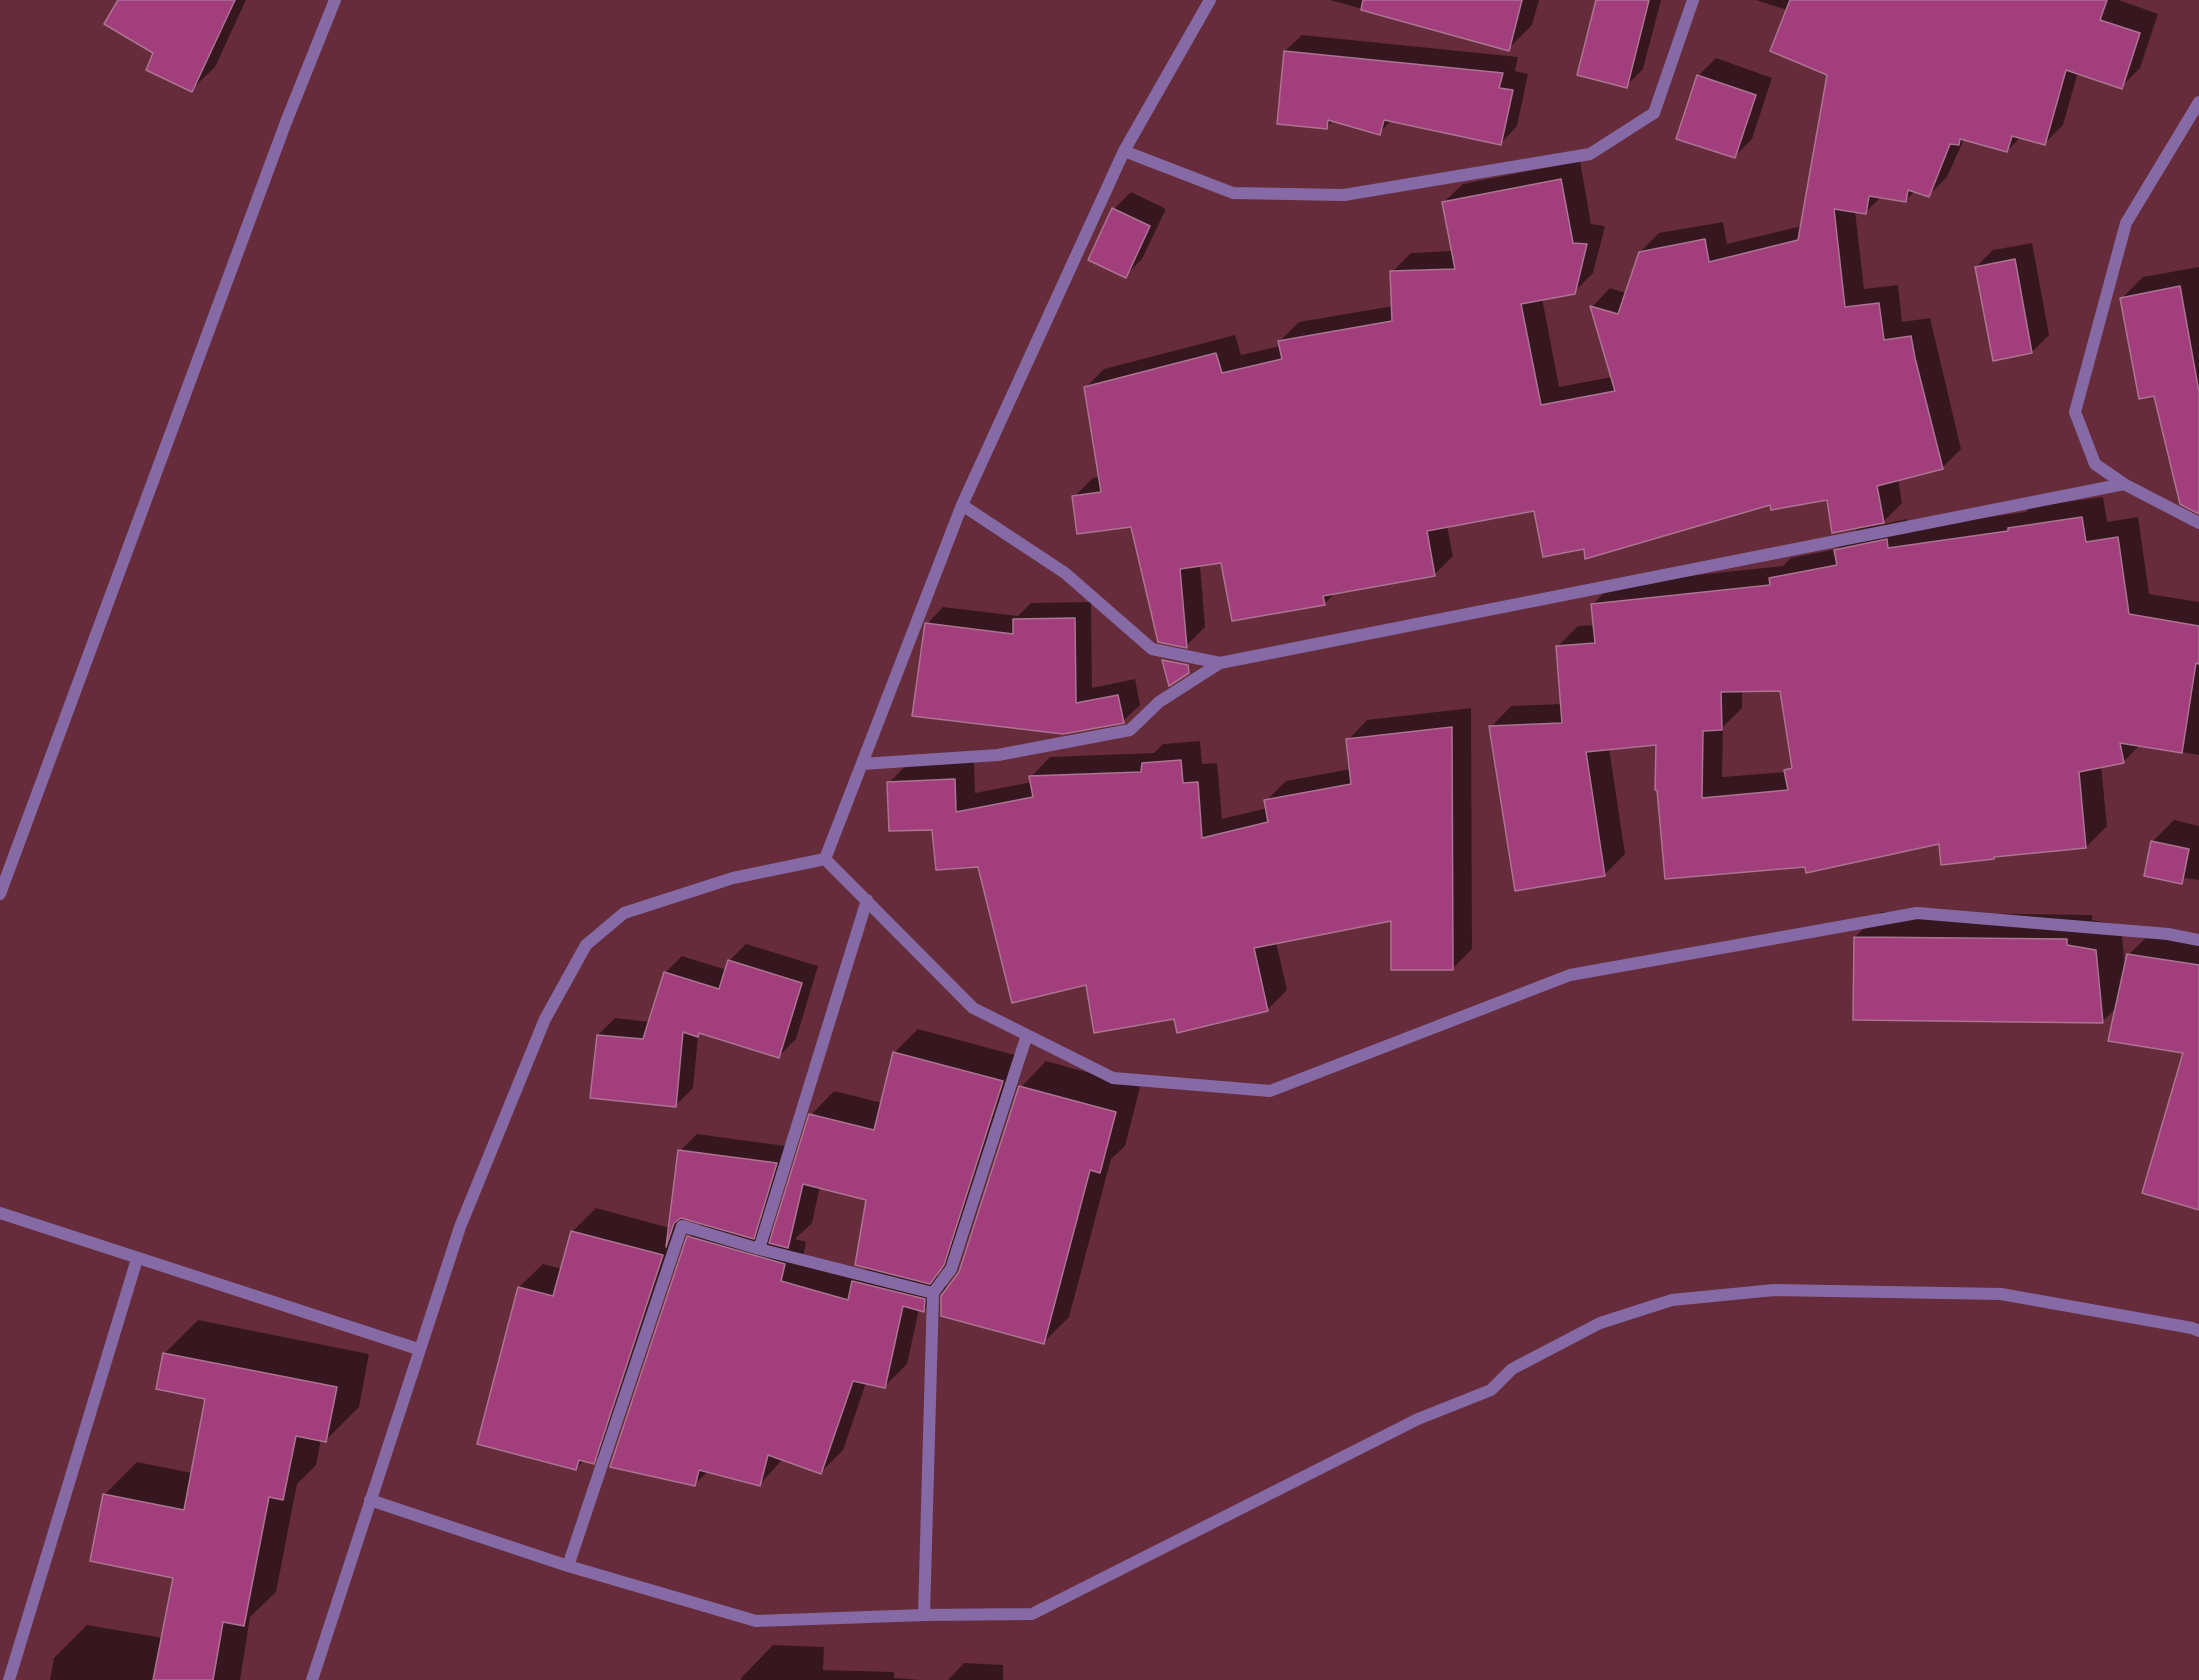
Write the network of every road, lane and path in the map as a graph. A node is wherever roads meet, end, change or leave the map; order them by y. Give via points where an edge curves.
1 (335, 0) edge
2 (1210, 0) edge
3 (1693, 0) edge
4 (2199, 102) edge
5 (1124, 152) junction
6 (2124, 484) junction
7 (962, 506) junction
8 (2199, 523) edge
9 (1220, 663) junction
10 (862, 764) junction
11 (825, 859) junction
12 (0, 894) edge
13 (867, 900) junction
14 (2199, 940) edge
15 (1027, 1035) junction
16 (0, 1213) edge
17 (759, 1249) junction
18 (137, 1259) junction
19 (933, 1293) junction
20 (2199, 1331) edge
21 (418, 1349) junction
22 (370, 1500) junction
23 (568, 1566) junction
24 (924, 1615) junction
25 (9, 1680) edge
26 (312, 1680) edge

1 - 12 street via 286,122
2 - 5 street
3 - 5 street via 1654,113 1590,154 1344,195 1233,193
4 - 6 street via 2126,223 2075,412 2095,464
5 - 7 street
6 - 8 street
6 - 9 street
7 - 9 street via 1065,573 1152,650
7 - 10 street
9 - 10 street via 1159,702 1130,730 998,755
10 - 11 street
11 - 13 street
11 - 21 street via 733,878 624,912 586,945 545,1019 459,1227
13 - 15 street via 973,1008
13 - 17 street
14 - 15 street via 2168,934 1917,913 1570,975 1270,1091 1113,1078
15 - 19 street via 951,1269
16 - 18 street
17 - 19 street
17 - 23 street via 682,1226
18 - 21 street
18 - 25 street
19 - 24 street
20 - 24 street via 2001,1294 1774,1290 1672,1300 1600,1323 1512,1370 1491,1390 1418,1419 1032,1614
21 - 22 street
22 - 23 street
22 - 26 street
23 - 24 street via 756,1621

